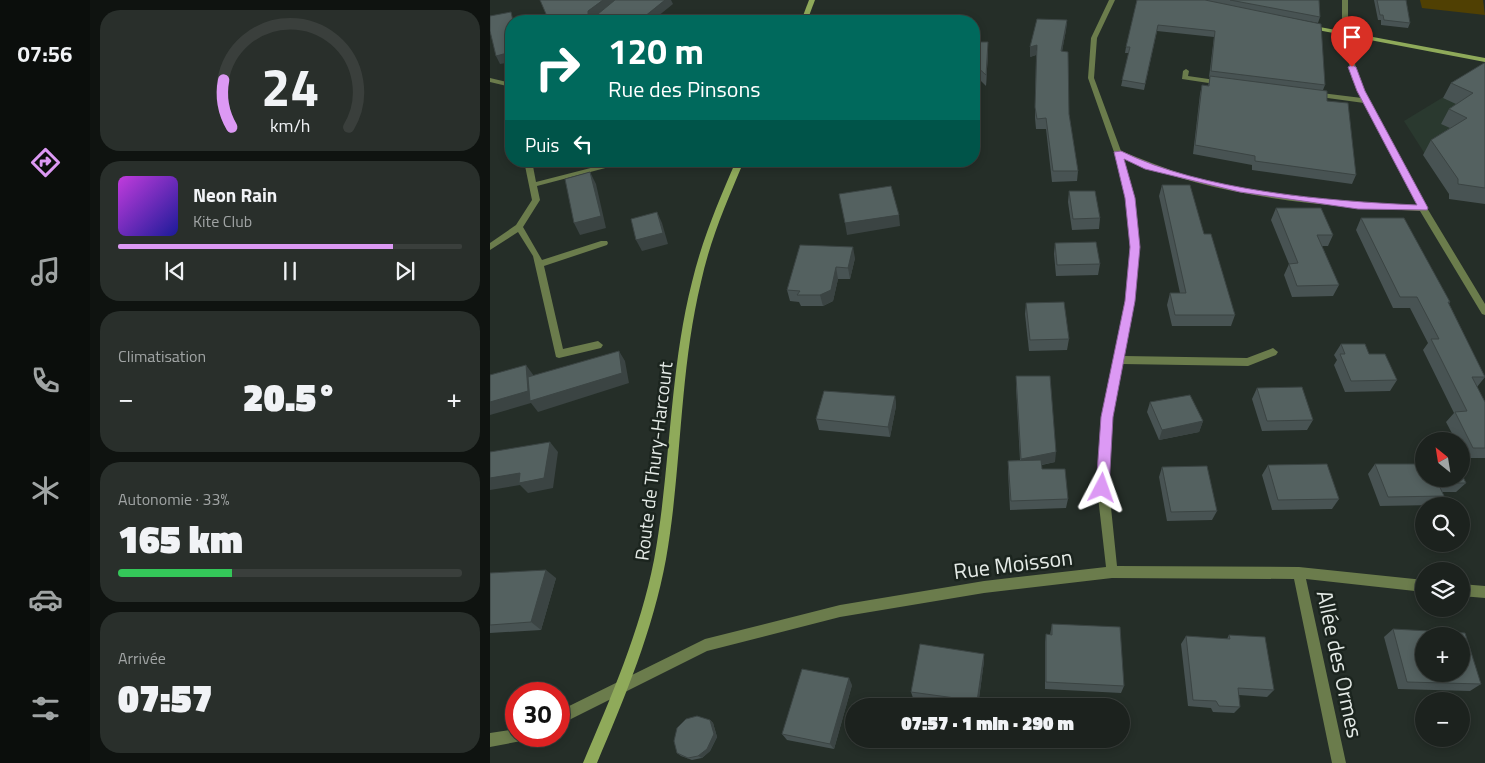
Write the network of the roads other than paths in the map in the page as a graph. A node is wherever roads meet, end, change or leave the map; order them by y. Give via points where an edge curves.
1 (812, 0) edge
2 (1112, 0) edge
3 (1345, 0) edge
4 (806, 15) edge
5 (1300, 25) edge
6 (1347, 34) junction
7 (1485, 60) edge
8 (1186, 71) dead end
9 (490, 80) edge
10 (505, 84) edge
11 (1231, 84) edge
12 (1306, 94) edge
13 (1366, 101) junction
14 (1118, 152) junction
15 (529, 167) edge
16 (605, 167) edge
17 (738, 167) edge
18 (533, 186) junction
19 (1423, 208) junction
20 (519, 227) junction
21 (604, 243) dead end
22 (490, 247) edge
23 (539, 264) junction
24 (1485, 312) edge
25 (598, 345) dead end
26 (1273, 352) dead end
27 (1119, 360) junction
28 (1112, 572) junction
29 (1299, 573) junction
30 (1415, 585) edge
31 (1470, 591) edge
32 (1485, 592) edge
33 (623, 687) junction
34 (570, 713) edge
35 (505, 738) edge
36 (490, 740) edge
37 (590, 763) edge
38 (1339, 763) edge

1 - 4 street
2 - 14 street via 1094,38 1092,78
3 - 6 street
5 - 6 street
6 - 7 street
6 - 13 street via 1355,79
8 - 11 street via 1184,78
9 - 10 street
12 - 13 street
13 - 19 street
14 - 19 street via 1148,167 1240,189 1358,206
14 - 27 street via 1130,198 1135,247 1130,301
15 - 18 street
16 - 18 street
17 - 33 street, Route de Thury-Harcourt via 710,233 693,299 659,561 648,611
18 - 20 street via 536,200
19 - 24 street
20 - 22 street
20 - 23 street
21 - 23 street
23 - 25 street via 559,354
26 - 27 street via 1248,362
27 - 28 street via 1107,417 1102,488
28 - 29 street, Rue Moisson
28 - 33 street, Rue Moisson via 984,586 840,611 705,645
29 - 30 street, Rue Moisson
29 - 38 street, Allée des Ormes
31 - 32 street
33 - 34 street, Rue Moisson
33 - 37 street, Route de Thury-Harcourt
35 - 36 street

